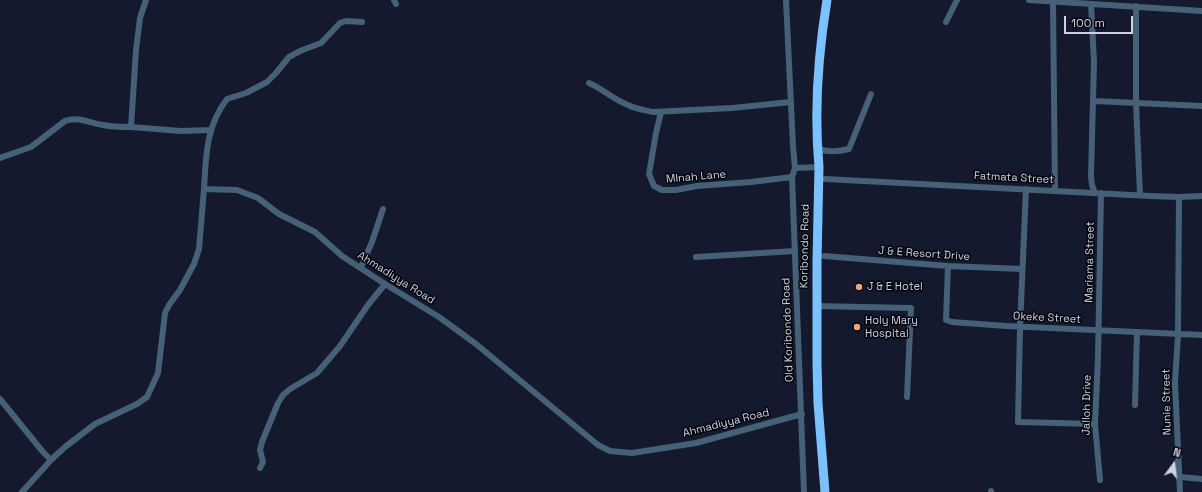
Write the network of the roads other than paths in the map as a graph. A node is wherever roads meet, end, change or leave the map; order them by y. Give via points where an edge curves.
1 (146, 0) edge
2 (786, 0) edge
3 (826, 0) edge
4 (957, 0) edge
5 (1029, 0) edge
6 (1053, 2) junction
7 (1091, 4) junction
8 (1134, 4) edge
9 (1202, 11) edge
10 (362, 22) dead end
11 (946, 22) dead end
12 (589, 83) dead end
13 (871, 94) dead end
14 (1094, 101) junction
15 (791, 102) junction
16 (1136, 103) junction
17 (1202, 106) edge
18 (661, 112) junction
19 (131, 127) junction
20 (211, 130) junction
21 (817, 149) junction
22 (0, 158) edge
23 (818, 167) junction
24 (795, 168) junction
25 (792, 177) junction
26 (825, 179) dead end
27 (204, 188) junction
28 (1026, 189) junction
29 (1055, 190) junction
30 (1098, 193) junction
31 (1140, 195) junction
32 (1202, 196) edge
33 (1179, 197) junction
34 (383, 209) dead end
35 (795, 252) junction
36 (824, 256) dead end
37 (696, 257) dead end
38 (948, 266) junction
39 (361, 267) junction
40 (1022, 269) junction
41 (385, 284) junction
42 (816, 306) junction
43 (1020, 327) junction
44 (1098, 330) junction
45 (1137, 332) junction
46 (1178, 335) junction
47 (1202, 335) edge
48 (907, 397) dead end
49 (0, 398) edge
50 (1135, 405) dead end
51 (802, 414) junction
52 (1095, 424) junction
53 (51, 460) junction
54 (260, 468) dead end
55 (1180, 477) junction
56 (1202, 479) edge
57 (1100, 480) dead end
58 (22, 492) edge
59 (804, 492) edge
60 (825, 492) edge
61 (1180, 492) edge

1 - 19 street via 140,18 136,50
2 - 15 street, Old Koribondo Road
3 - 21 highway, Koribondo Road via 821,38
4 - 11 street
5 - 6 street
6 - 7 street
6 - 29 street
7 - 8 street
7 - 14 street, Mariama Street
8 - 9 street
8 - 16 street
10 - 20 street via 340,23 321,43 289,57 267,82 227,99
12 - 18 street via 627,105
13 - 21 street via 849,149
14 - 16 street
14 - 30 street, Mariama Street via 1091,176 1092,185
15 - 18 street
15 - 24 street, Old Koribondo Road
16 - 17 street
16 - 31 street
18 - 25 street, MInah Lane via 649,174 654,186 662,190
19 - 20 street via 175,131
19 - 22 street via 71,119 31,147
20 - 27 street via 207,145
21 - 23 highway, Koribondo Road
23 - 24 street
23 - 42 highway, Koribondo Road via 821,239
24 - 25 street, Old Koribondo Road
25 - 35 street, Old Koribondo Road
26 - 28 street, Fatmata Street
27 - 39 street, Ahmadiyya Road via 237,190 258,198 279,214 315,232 342,256
27 - 53 street via 199,249 192,270 165,313 158,374 147,397 95,424
28 - 29 street, Fatmata Street
28 - 40 street
29 - 30 street, Fatmata Street
30 - 31 street, Fatmata Street
30 - 44 street, Mariama Street
31 - 33 street, Fatmata Street
32 - 33 street, Fatmata Street
33 - 46 street, Nunie Street
34 - 39 street
35 - 37 street
35 - 51 street, Old Koribondo Road
36 - 38 street, J & E Resort Drive
38 - 40 street, J & E Resort Drive
38 - 43 street, Okeke Street via 946,320
39 - 41 street, Ahmadiyya Road
40 - 43 street
41 - 51 street, Ahmadiyya Road via 439,317 476,344 598,445 610,451 632,453 696,443
41 - 54 street via 317,373 283,395 262,442 260,450 263,462
42 - 48 street via 910,308
42 - 60 highway, Koribondo Road via 818,403
43 - 44 street, Okeke Street
43 - 52 street via 1018,422
44 - 45 street, Okeke Street
44 - 52 street, Jalloh Drive
45 - 46 street, Okeke Street
45 - 50 street
46 - 47 street, Okeke Street
46 - 55 street, Nunie Street via 1175,383
49 - 53 street
51 - 59 street, Old Koribondo Road
52 - 57 street, Jalloh Drive
53 - 58 street
55 - 56 street
55 - 61 street, Nunie Street

